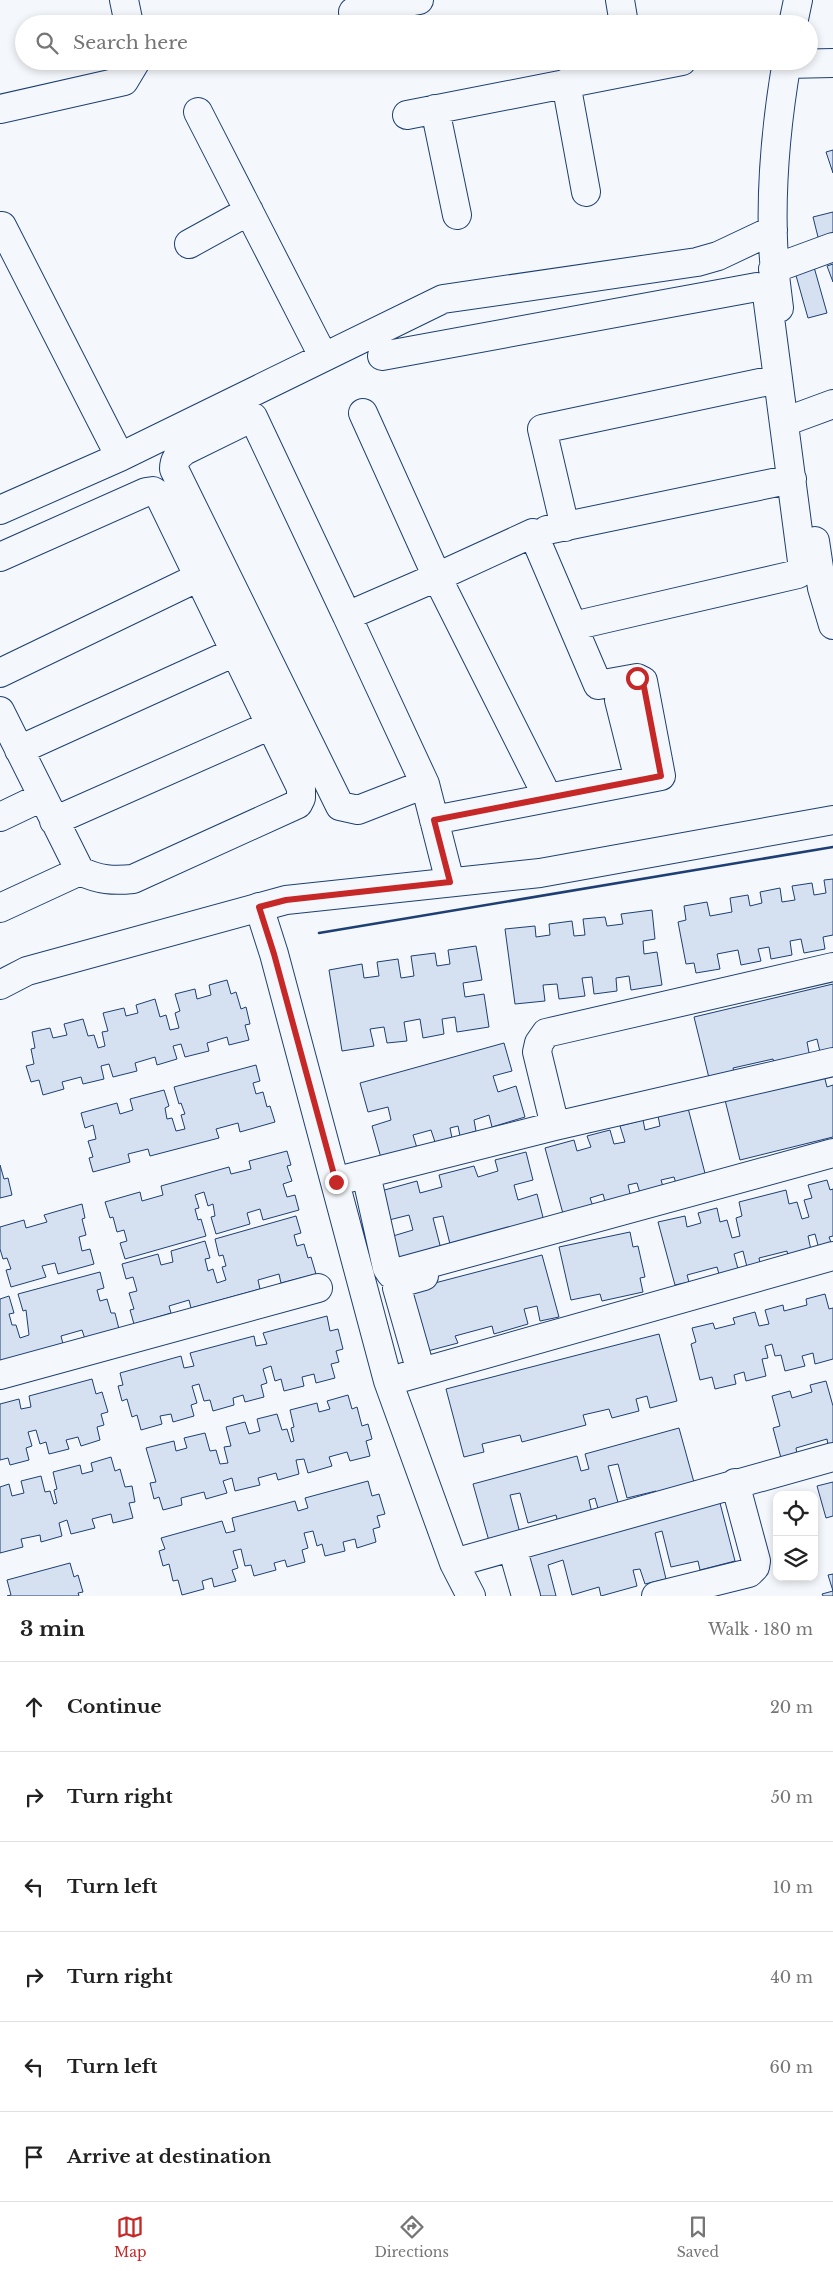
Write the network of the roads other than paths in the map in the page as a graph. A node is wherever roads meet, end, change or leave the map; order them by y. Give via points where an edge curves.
1 (124, 0) edge
2 (419, 0) edge
3 (620, 0) edge
4 (798, 0) edge
5 (353, 12) dead end
6 (127, 15) edge
7 (622, 15) edge
8 (795, 15) edge
9 (818, 64) edge
10 (833, 64) edge
11 (131, 70) edge
12 (617, 70) edge
13 (785, 70) edge
14 (566, 84) junction
15 (0, 109) edge
16 (435, 109) junction
17 (198, 112) dead end
18 (408, 115) dead end
19 (586, 192) dead end
20 (249, 212) junction
21 (457, 215) dead end
22 (2, 226) dead end
23 (773, 230) junction
24 (189, 244) dead end
25 (833, 247) edge
26 (773, 268) junction
27 (322, 356) junction
28 (382, 356) dead end
29 (778, 379) junction
30 (833, 404) edge
31 (363, 413) dead end
32 (795, 418) junction
33 (120, 457) junction
34 (792, 479) junction
35 (0, 510) edge
36 (565, 526) junction
37 (533, 533) junction
38 (0, 557) edge
39 (199, 577) junction
40 (436, 577) junction
41 (831, 610) edge
42 (347, 616) junction
43 (573, 626) junction
44 (235, 652) junction
45 (0, 674) edge
46 (619, 700) dead end
47 (0, 711) edge
48 (271, 726) junction
49 (19, 750) junction
50 (639, 780) junction
51 (425, 784) junction
52 (42, 797) junction
53 (548, 798) junction
54 (0, 817) edge
55 (434, 820) junction
56 (833, 820) edge
57 (54, 821) junction
58 (80, 872) junction
59 (450, 882) junction
60 (259, 907) junction
61 (0, 908) edge
62 (833, 967) edge
63 (0, 985) edge
64 (833, 1062) edge
65 (555, 1126) junction
66 (833, 1153) edge
67 (833, 1165) edge
68 (366, 1174) junction
69 (336, 1182) junction
70 (833, 1256) edge
71 (318, 1288) dead end
72 (421, 1372) junction
73 (0, 1374) edge
74 (388, 1382) junction
75 (833, 1457) edge
76 (735, 1483) junction
77 (512, 1547) junction
78 (454, 1563) junction
79 (471, 1596) edge
80 (526, 1596) edge
81 (656, 1596) edge

1 - 6 street
2 - 5 street
3 - 7 street
4 - 8 street
9 - 10 street
11 - 15 street via 124,81
12 - 14 street
13 - 23 street via 773,181
14 - 16 street
14 - 19 street
16 - 18 street
16 - 21 street
17 - 20 street
20 - 24 street
20 - 27 street
22 - 33 street
23 - 26 street
23 - 27 street via 718,256 697,262 443,299
25 - 26 street
26 - 32 street
27 - 33 street
28 - 29 street via 757,287 764,288 766,295
29 - 34 street
29 - 36 street via 542,429
30 - 32 street
31 - 40 street
32 - 41 street via 822,588
33 - 35 street
34 - 36 street
34 - 43 street via 804,563 798,574
36 - 37 street
37 - 40 street
37 - 43 street
38 - 39 street via 154,491 159,495
39 - 44 street
39 - 45 street
40 - 42 street
40 - 53 street
42 - 51 street
42 - 51 street via 253,417 177,456 174,469 340,806 358,810
43 - 50 street via 598,685 637,678 643,681 661,776
44 - 48 street
44 - 49 street
46 - 50 street
47 - 49 street
48 - 57 street
48 - 58 street via 302,788 298,804 133,879 98,879
49 - 52 street
50 - 53 street
51 - 55 street
52 - 54 street
52 - 57 street
53 - 55 street
55 - 59 street
56 - 59 street via 540,873
57 - 58 street
58 - 61 street
59 - 60 street via 286,900
60 - 63 street via 27,971
60 - 69 street
62 - 65 street via 546,1033 537,1052
64 - 65 street
65 - 68 street
66 - 68 street via 391,1274
67 - 72 street via 399,1283 398,1292
68 - 69 street
69 - 74 street
70 - 72 street
71 - 73 street
72 - 74 street
74 - 78 street
75 - 76 street
76 - 77 street
76 - 81 street via 755,1567 749,1573
77 - 78 street
77 - 80 street
78 - 79 street

